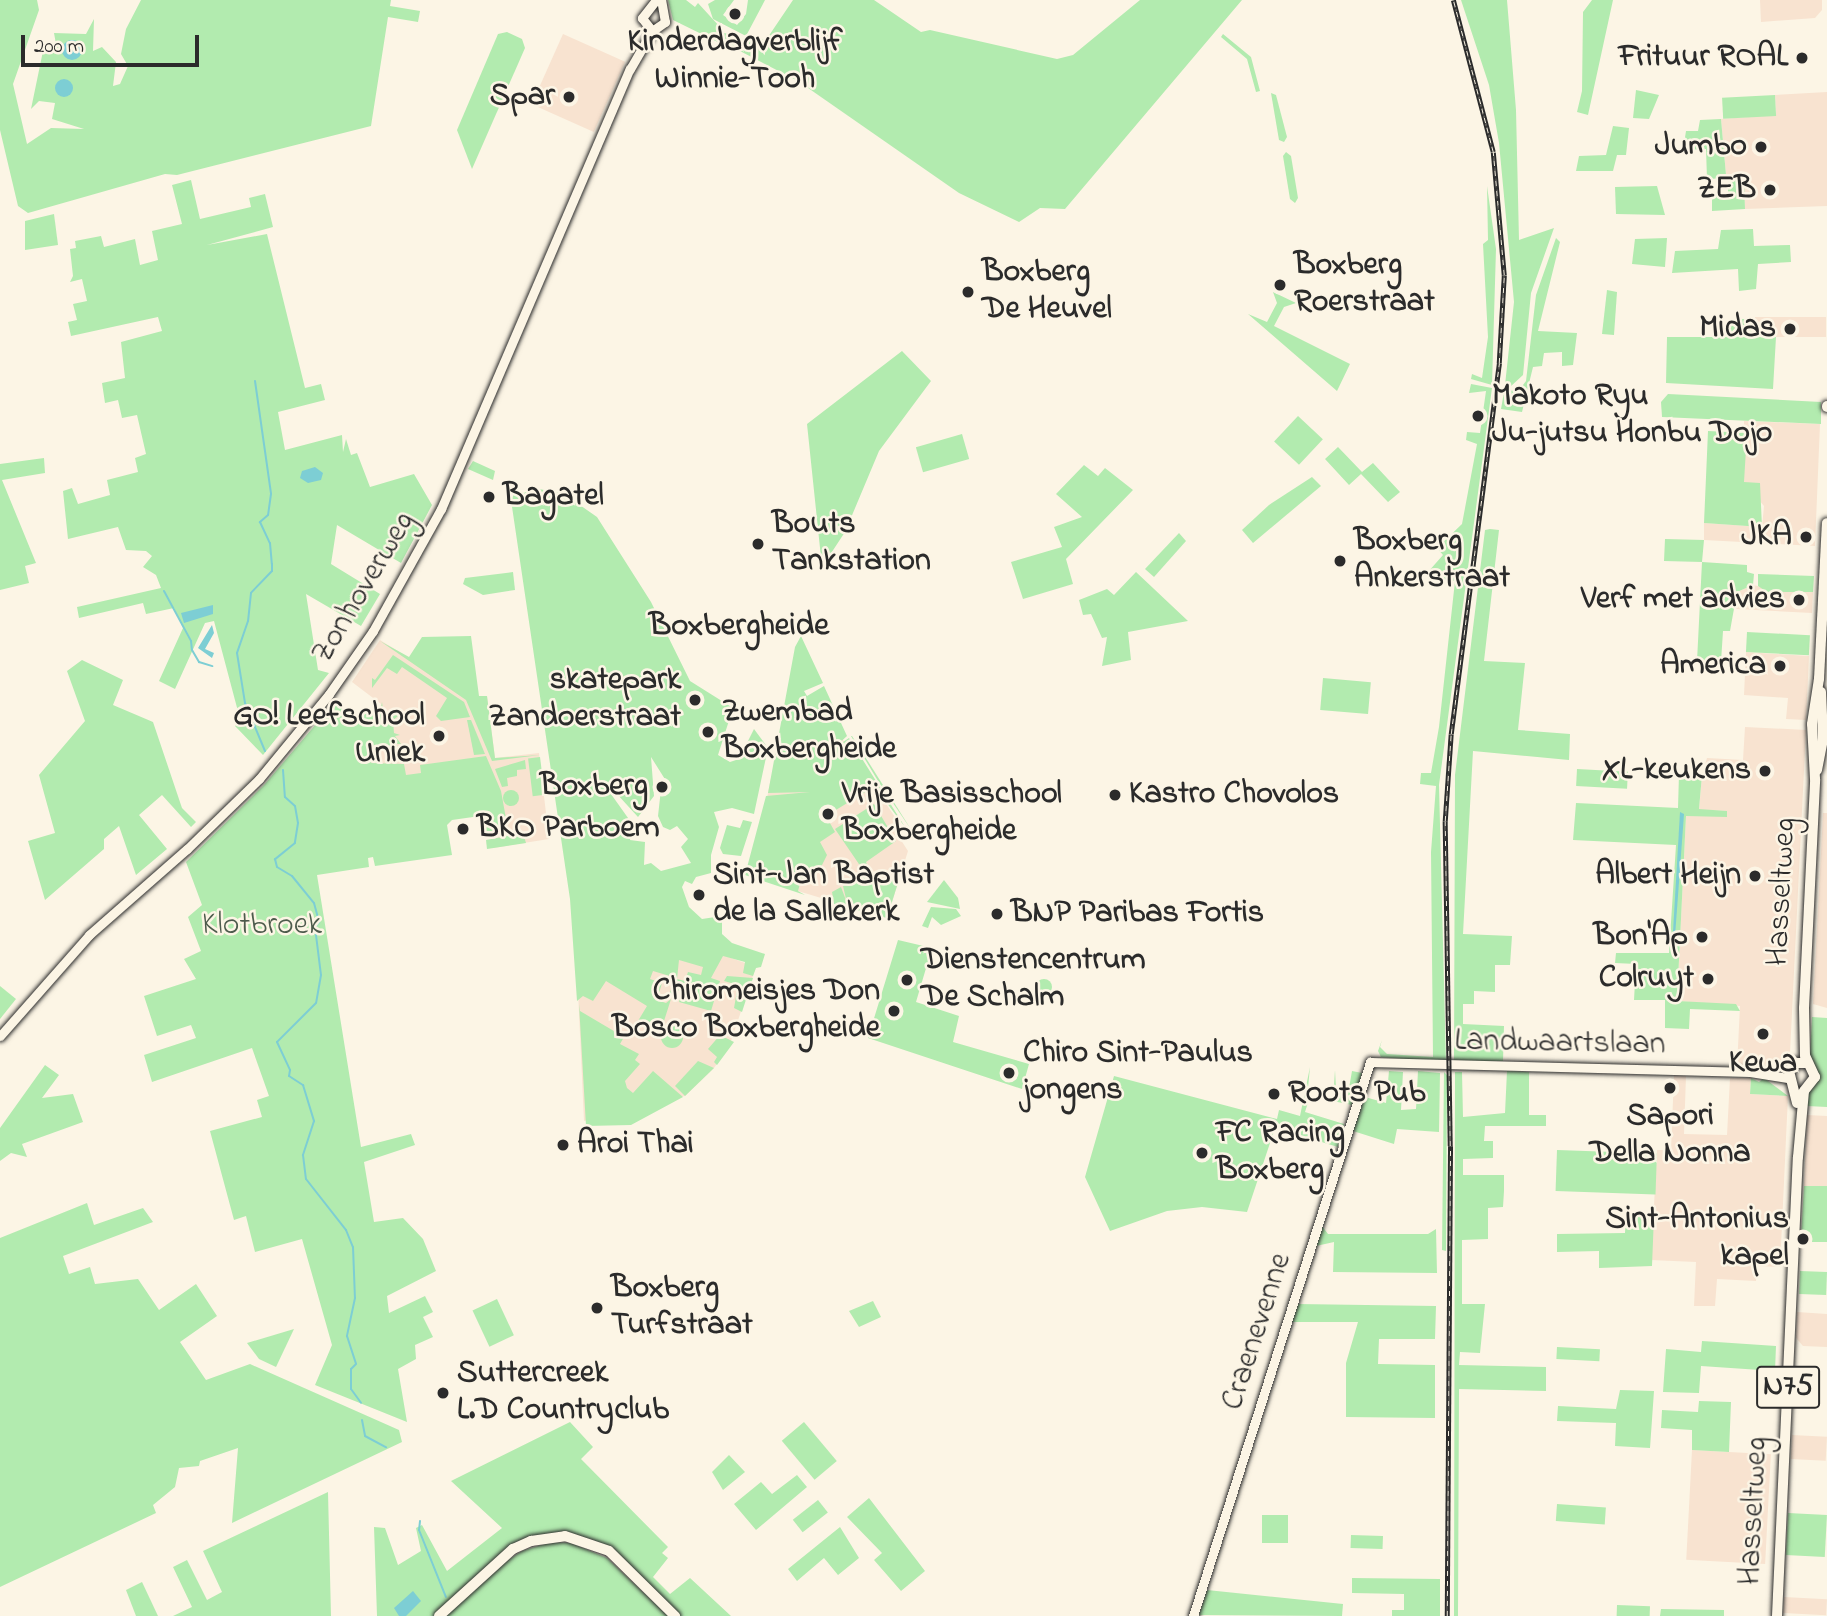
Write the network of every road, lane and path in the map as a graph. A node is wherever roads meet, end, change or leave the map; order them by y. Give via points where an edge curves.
1 (657, 4) edge
2 (649, 29) junction
3 (1827, 523) edge
4 (0, 1036) edge
5 (1370, 1062) joint
6 (1797, 1074) junction
7 (439, 1616) edge
8 (676, 1616) edge
9 (1193, 1616) edge
10 (1777, 1616) edge

1 - 2 street via 643,15
1 - 2 street via 665,23
2 - 4 street, Zonhoverweg via 444,502 373,631 330,694 259,779 89,935
3 - 6 main road, Hasseltweg / N75
5 - 6 street, Landwaartslaan
5 - 9 street, Craenevenne
6 - 10 main road, Hasseltweg / N75 via 1798,1157
7 - 8 main road via 513,1549 565,1536 609,1551

